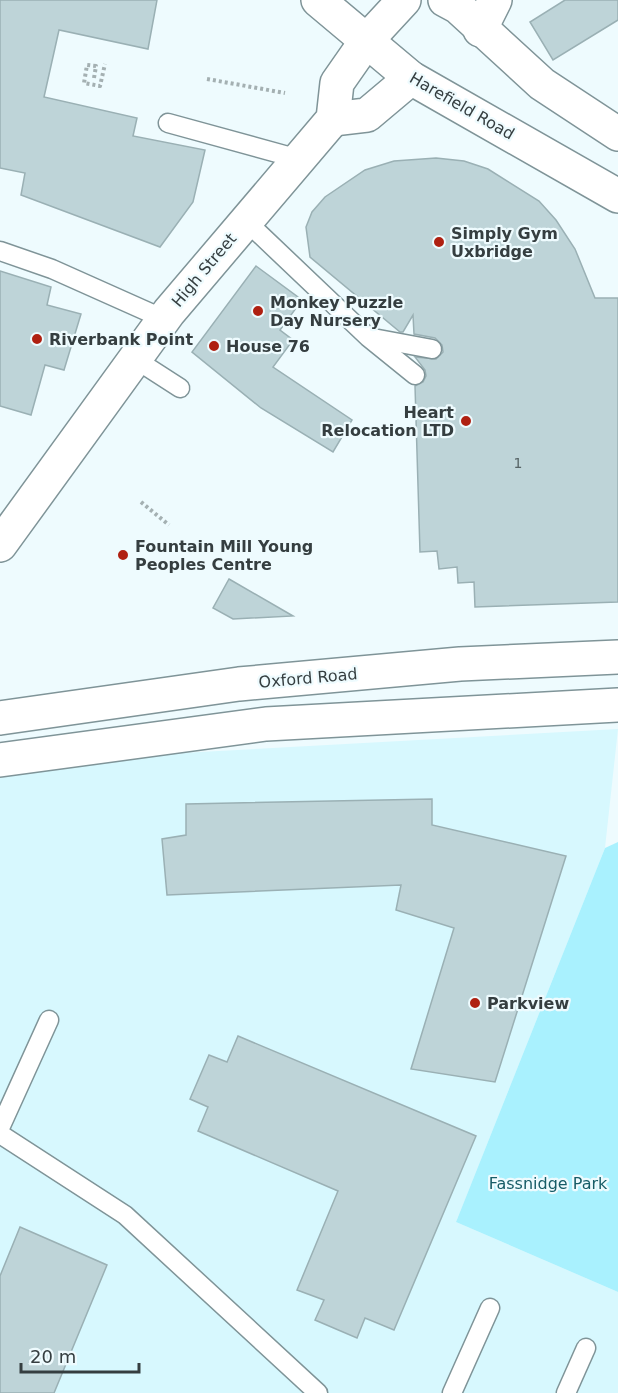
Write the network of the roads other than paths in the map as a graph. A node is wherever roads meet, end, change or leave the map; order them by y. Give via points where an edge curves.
1 (318, 0) edge
2 (404, 0) edge
3 (445, 0) edge
4 (495, 0) edge
5 (480, 30) junction
6 (367, 40) junction
7 (411, 78) junction
8 (333, 119) junction
9 (168, 123) dead end
10 (618, 134) edge
11 (299, 159) junction
12 (618, 196) edge
13 (246, 221) junction
14 (0, 251) edge
15 (164, 319) junction
16 (368, 337) junction
17 (432, 349) dead end
18 (135, 359) junction
19 (415, 375) dead end
20 (180, 388) dead end
21 (11, 523) edge
22 (0, 545) edge
23 (618, 657) edge
24 (618, 705) edge
25 (0, 718) edge
26 (0, 760) edge
27 (49, 1020) dead end
28 (0, 1128) edge
29 (0, 1134) edge
30 (490, 1308) dead end
31 (586, 1348) dead end
32 (318, 1393) edge
33 (452, 1393) edge
34 (566, 1393) edge

1 - 6 main road, Harefield Road
2 - 6 main road
3 - 5 main road via 458,7
4 - 5 main road
5 - 10 main road via 542,84
6 - 7 main road, Harefield Road
6 - 8 main road via 337,83
7 - 8 main road via 367,115
7 - 12 main road, Harefield Road
8 - 11 main road, High Street
9 - 11 lane
11 - 13 main road, High Street
13 - 15 main road, High Street
13 - 16 lane
14 - 15 lane via 52,269
15 - 18 main road, High Street
16 - 17 lane
16 - 19 lane
18 - 20 lane
18 - 21 main road, High Street
21 - 22 main road, High Street
23 - 25 main road, Oxford Road via 460,664 239,684
24 - 26 main road via 266,724
27 - 28 lane
29 - 32 lane via 125,1215
30 - 33 lane
31 - 34 lane

